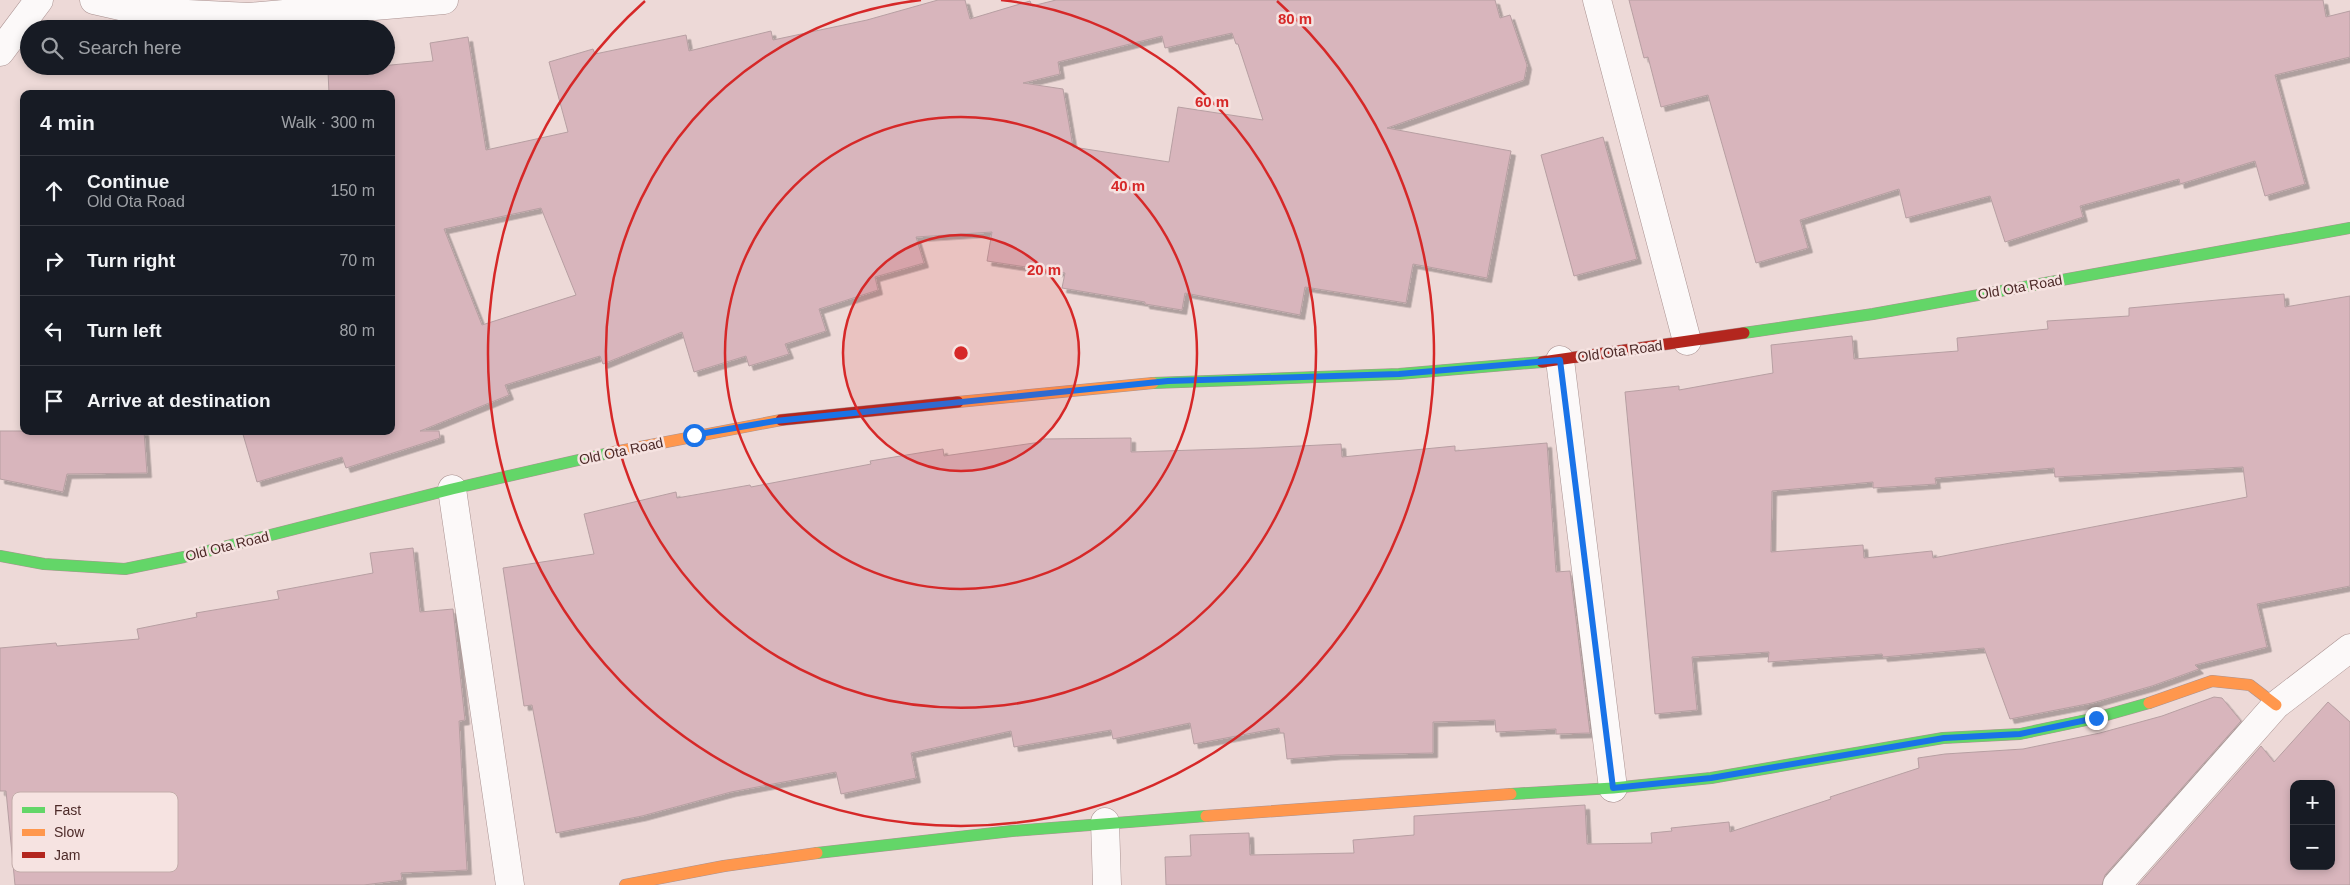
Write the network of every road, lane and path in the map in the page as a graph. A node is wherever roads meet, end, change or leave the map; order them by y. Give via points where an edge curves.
1 (39, 0) edge
2 (94, 0) edge
3 (444, 0) edge
4 (1597, 0) edge
5 (24, 20) edge
6 (20, 25) edge
7 (0, 52) edge
8 (2350, 228) edge
9 (1687, 341) junction
10 (1560, 360) junction
11 (452, 490) junction
12 (0, 556) edge
13 (2350, 648) edge
14 (2276, 705) junction
15 (1613, 788) junction
16 (1105, 822) junction
17 (510, 885) edge
18 (625, 885) edge
19 (1106, 885) edge
20 (2117, 885) edge

1 - 5 street
2 - 3 street via 147,12 249,17
4 - 9 street
6 - 7 street
8 - 9 street, Old Ota Road via 1873,314
9 - 10 street, Old Ota Road
10 - 11 street, Old Ota Road via 1399,374 1168,381 775,421 620,450
10 - 15 street
11 - 12 street, Old Ota Road via 124,569 44,564
11 - 17 street
13 - 14 street
14 - 15 street via 2250,685 2212,681 2096,718 2020,734 1944,738 1711,778
14 - 20 street
15 - 16 street
16 - 18 street via 870,846 724,866
16 - 19 street

